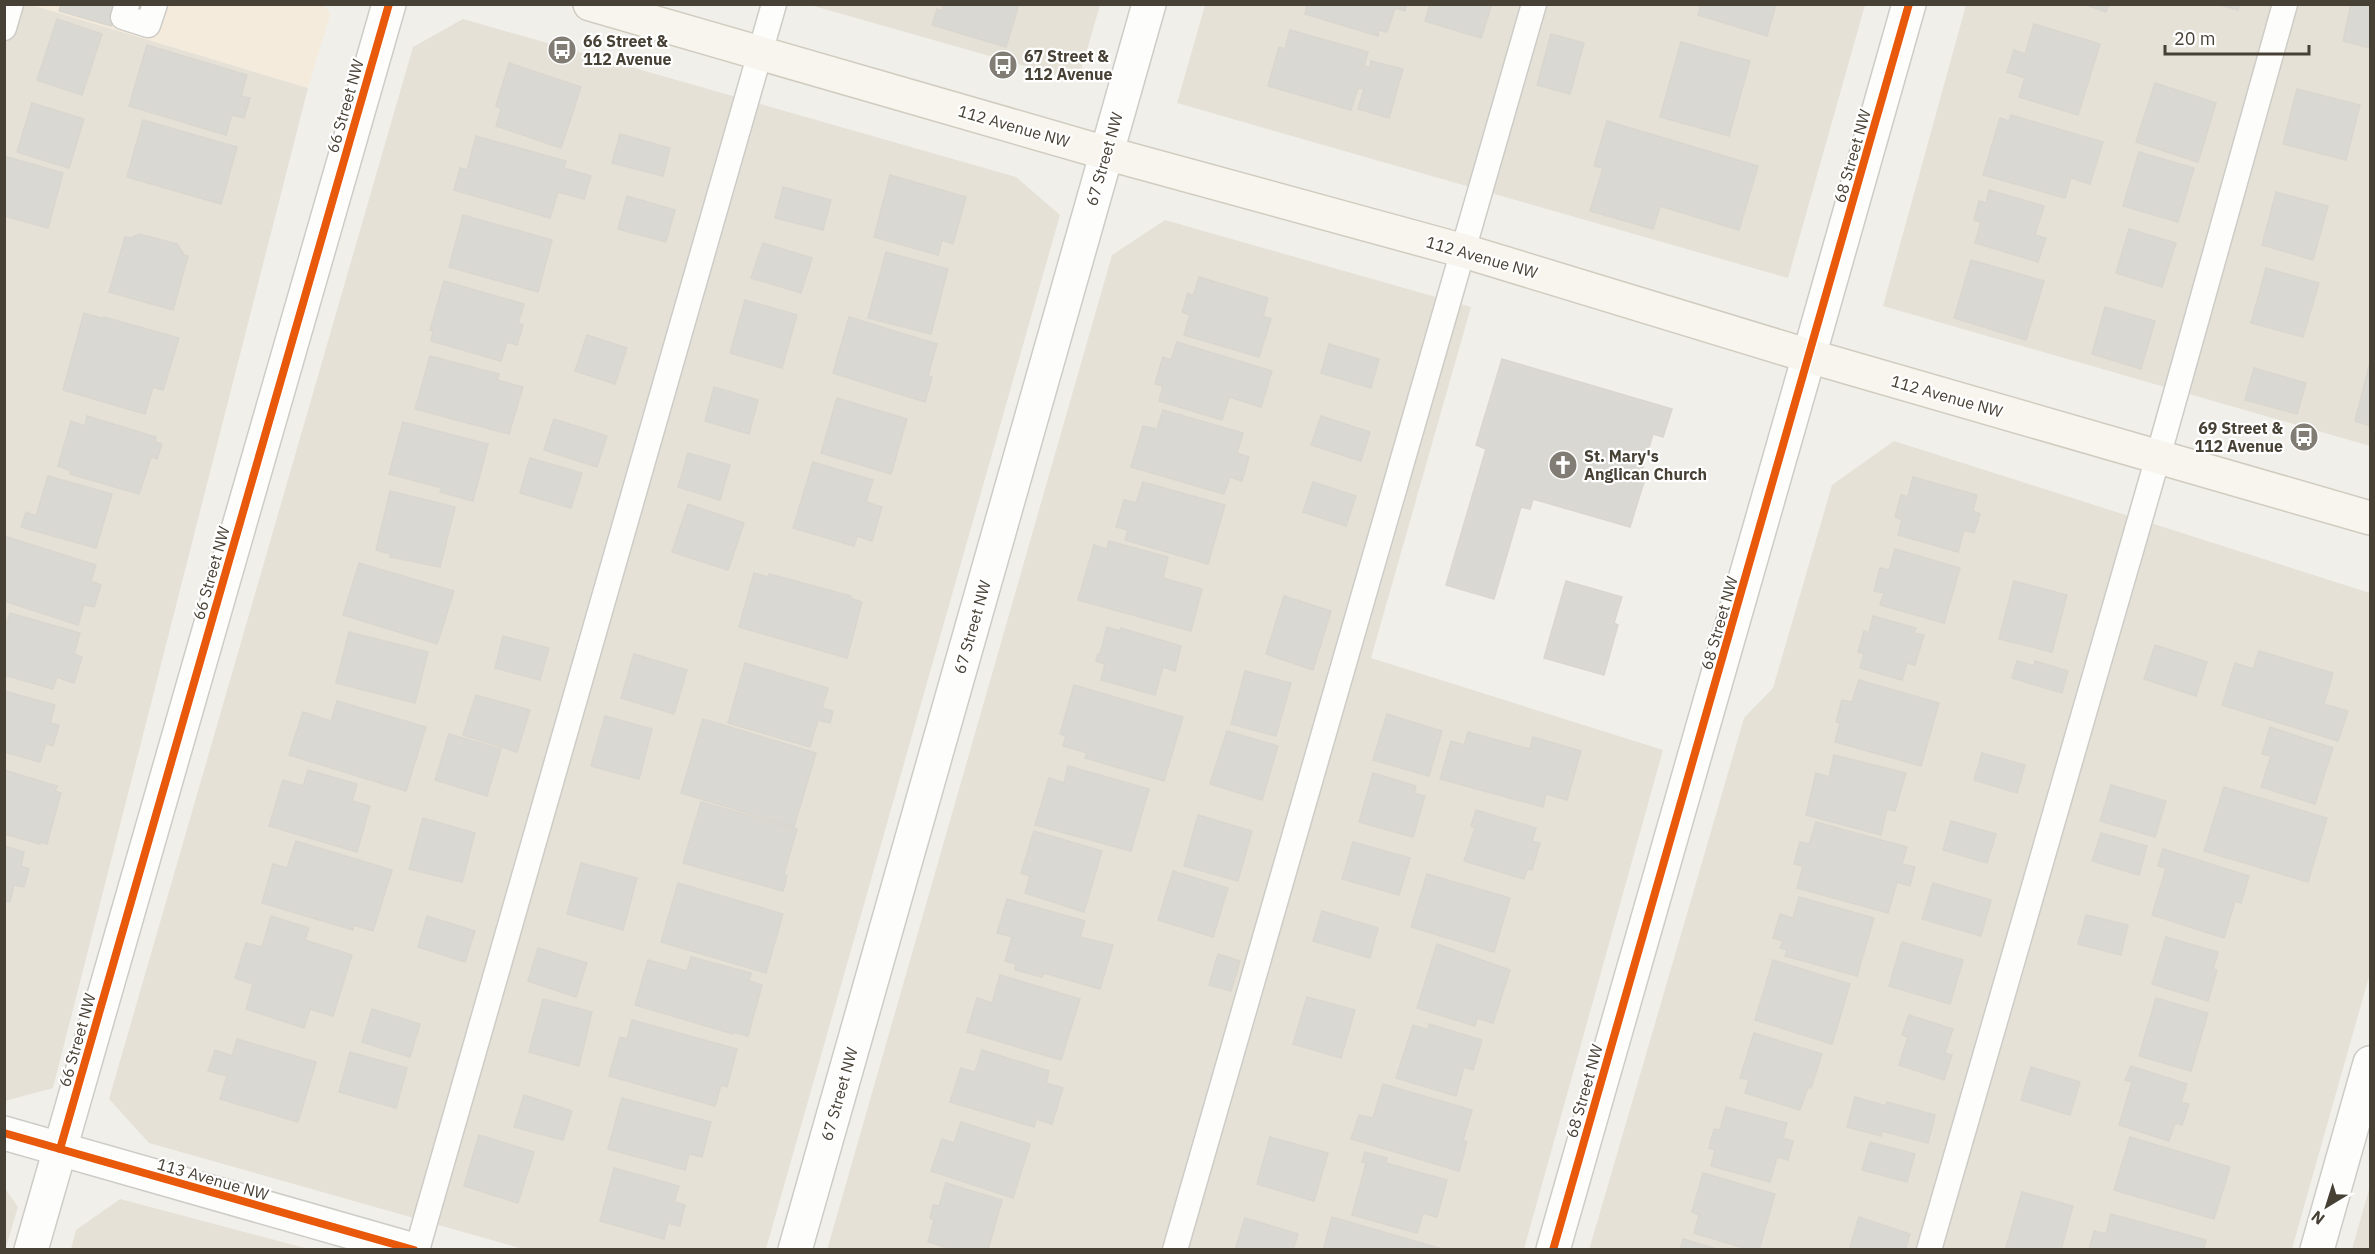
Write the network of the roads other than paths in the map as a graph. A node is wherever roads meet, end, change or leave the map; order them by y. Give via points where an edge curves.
1 (11, 4) edge
2 (127, 4) edge
3 (155, 4) edge
4 (389, 4) edge
5 (590, 4) edge
6 (774, 4) edge
7 (1149, 4) edge
8 (1534, 4) edge
9 (1909, 4) edge
10 (2285, 4) edge
11 (4, 28) edge
12 (760, 52) junction
13 (1106, 153) junction
14 (1464, 251) junction
15 (1809, 356) junction
16 (2158, 457) junction
17 (2370, 518) edge
18 (2370, 1063) edge
19 (4, 1133) edge
20 (60, 1149) junction
21 (31, 1250) edge
22 (416, 1250) edge
23 (795, 1250) edge
24 (1175, 1250) edge
25 (1553, 1250) edge
26 (1929, 1250) edge
27 (2317, 1250) edge

1 - 11 lane
2 - 3 lane via 123,17 148,25
4 - 20 street, 66 Street NW
5 - 12 main road, 112 Avenue NW
6 - 12 lane
7 - 13 street, 67 Street NW
8 - 14 lane
9 - 15 street, 68 Street NW
10 - 16 lane
12 - 13 main road, 112 Avenue NW
12 - 22 lane
13 - 14 main road, 112 Avenue NW
13 - 23 street, 67 Street NW
14 - 15 main road, 112 Avenue NW
14 - 24 lane
15 - 16 main road, 112 Avenue NW
15 - 25 street, 68 Street NW
16 - 17 main road, 112 Avenue NW
16 - 26 lane
18 - 27 street
19 - 20 street, 113 Avenue NW
20 - 21 street, 66 Street NW
20 - 22 street, 113 Avenue NW

